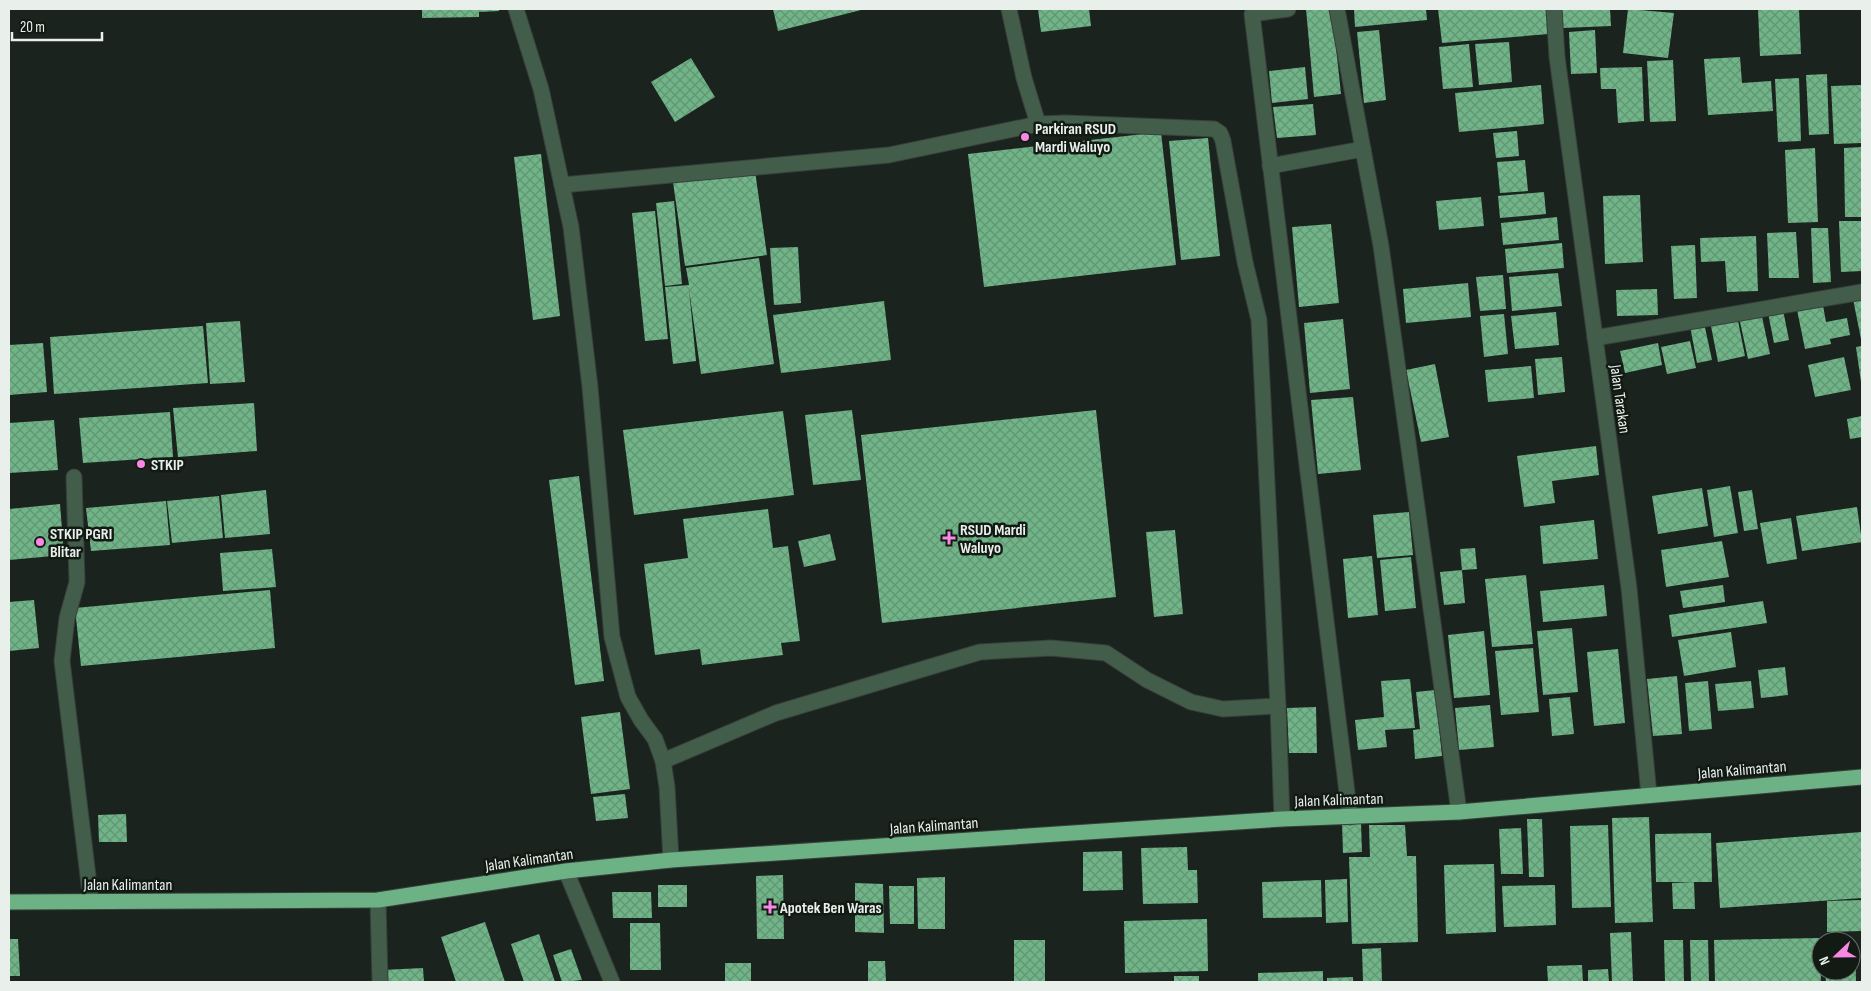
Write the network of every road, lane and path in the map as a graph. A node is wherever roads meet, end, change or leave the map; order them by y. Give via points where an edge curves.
1 (516, 9) edge
2 (1009, 9) edge
3 (1288, 9) edge
4 (1337, 9) edge
5 (1554, 9) edge
6 (1038, 124) junction
7 (1363, 149) junction
8 (1270, 166) junction
9 (562, 185) junction
10 (1862, 292) edge
11 (1595, 338) junction
12 (74, 478) dead end
13 (1278, 706) junction
14 (663, 761) junction
15 (1862, 777) edge
16 (1649, 795) junction
17 (1459, 812) junction
18 (1350, 816) junction
19 (1282, 819) junction
20 (671, 860) junction
21 (566, 871) junction
22 (378, 900) junction
23 (91, 901) junction
24 (9, 902) edge
25 (380, 982) edge
26 (612, 982) edge

1 - 9 street via 540,89
2 - 6 street
3 - 8 street via 1252,14
4 - 7 street
5 - 11 street, Jalan Tarakan via 1557,57
6 - 9 street via 889,155
6 - 13 street via 1214,129 1220,133 1259,320
7 - 8 street
7 - 17 street via 1381,246
8 - 18 street
9 - 14 street via 571,227 590,387 612,637 628,697 655,739
10 - 11 street
11 - 16 street, Jalan Tarakan via 1629,588
12 - 23 street via 77,582 67,618 62,661
13 - 14 street via 1222,710 1191,702 1147,680 1106,653 1051,648 980,652 776,713
13 - 19 street
14 - 20 street
15 - 16 highway, Jalan Kalimantan
16 - 17 highway, Jalan Kalimantan
17 - 18 highway, Jalan Kalimantan
18 - 19 highway, Jalan Kalimantan
19 - 20 highway, Jalan Kalimantan
20 - 21 highway, Jalan Kalimantan
21 - 22 highway, Jalan Kalimantan
21 - 26 street
22 - 23 highway, Jalan Kalimantan
22 - 25 street
23 - 24 highway, Jalan Kalimantan

